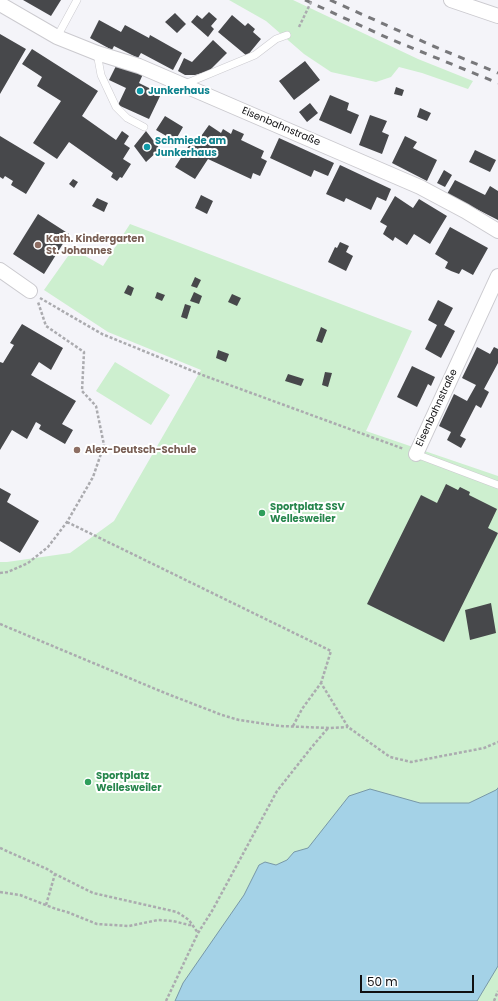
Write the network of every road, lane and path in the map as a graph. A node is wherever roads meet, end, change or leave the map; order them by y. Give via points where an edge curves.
1 (77, 0) edge
2 (312, 0) edge
3 (451, 0) edge
4 (0, 4) edge
5 (498, 16) edge
6 (299, 27) dead end
7 (287, 35) dead end
8 (57, 37) junction
9 (97, 53) junction
10 (182, 85) junction
11 (144, 127) dead end
12 (498, 231) edge
13 (0, 270) edge
14 (498, 276) edge
15 (30, 291) dead end
16 (416, 454) junction
17 (498, 485) edge
18 (66, 522) junction
19 (0, 572) edge
20 (0, 624) edge
21 (321, 683) junction
22 (293, 726) junction
23 (348, 727) junction
24 (329, 728) junction
25 (498, 742) edge
26 (0, 848) edge
27 (55, 874) junction
28 (0, 892) edge
29 (46, 905) junction
30 (192, 925) junction
31 (198, 933) junction
32 (498, 991) edge
33 (166, 1001) edge
34 (494, 1001) edge

1 - 8 lane
2 - 6 path, bridge
3 - 5 street
4 - 8 street, Eisenbahnstraße
7 - 10 lane via 276,39 255,55
8 - 9 street, Eisenbahnstraße
9 - 10 street, Eisenbahnstraße via 139,66
9 - 11 lane via 101,75 116,107 127,118
10 - 12 street, Eisenbahnstraße via 420,187
13 - 15 street
14 - 16 street, Eisenbahnstraße
16 - 17 lane
16 - 18 path via 205,376 102,334 36,296 46,326 84,352 82,391 96,406 104,445 93,477
18 - 19 path via 48,547 28,563 8,572
18 - 21 path via 331,651
20 - 22 path via 222,715 239,720
21 - 22 path
21 - 23 path
22 - 24 path
23 - 24 path
23 - 25 path via 390,757 411,762 484,748
24 - 31 path via 277,790
26 - 27 path via 48,868
27 - 29 path
27 - 30 path via 93,893 177,912
28 - 29 path via 20,895
29 - 30 path via 97,924 129,926 158,920
30 - 31 path
31 - 33 path
32 - 34 path

